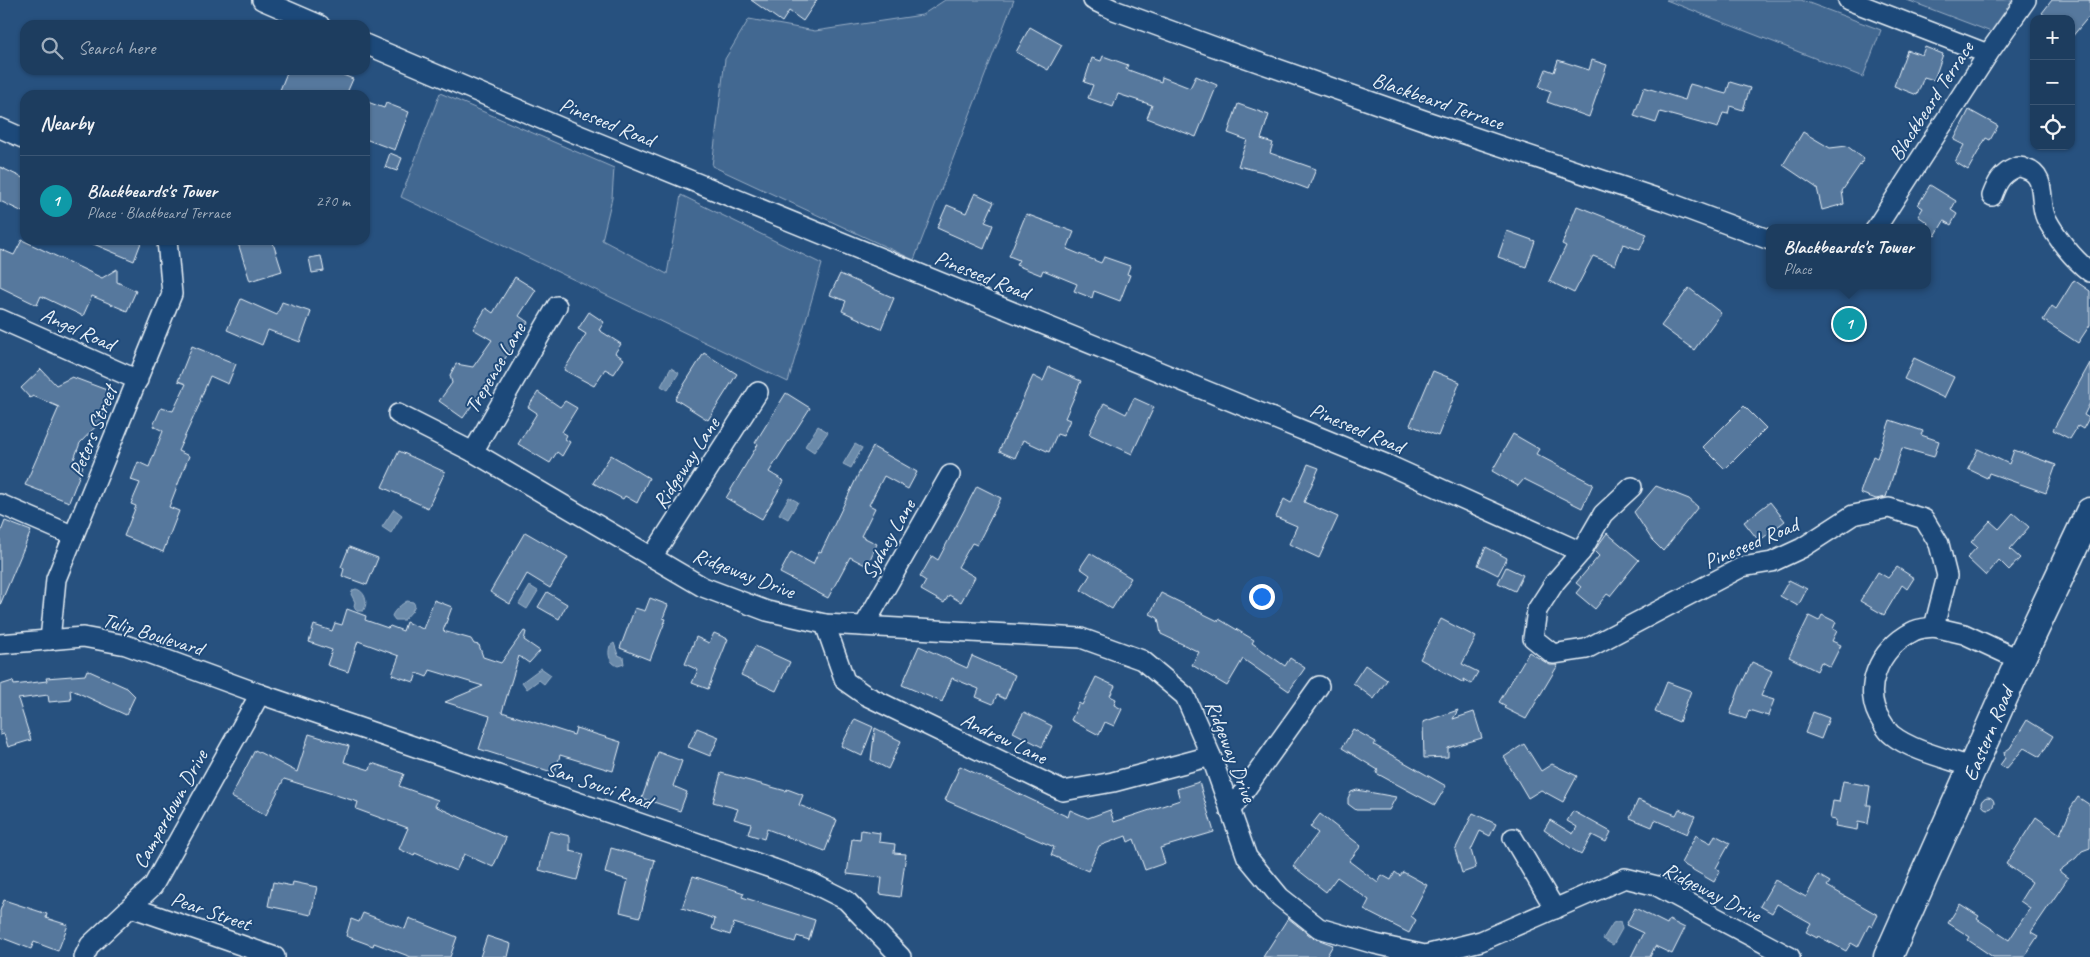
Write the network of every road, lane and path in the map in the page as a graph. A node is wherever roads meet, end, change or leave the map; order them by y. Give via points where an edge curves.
1 (262, 0) edge
2 (1093, 0) edge
3 (1848, 0) edge
4 (2026, 0) edge
5 (308, 20) edge
6 (370, 46) edge
7 (1988, 54) junction
8 (0, 128) edge
9 (20, 137) edge
10 (1992, 196) dead end
11 (1879, 224) edge
12 (1766, 239) edge
13 (167, 245) edge
14 (2090, 272) edge
15 (556, 306) dead end
16 (0, 319) edge
17 (138, 380) junction
18 (758, 392) dead end
19 (398, 414) dead end
20 (473, 452) junction
21 (950, 474) dead end
22 (1632, 487) dead end
23 (0, 504) edge
24 (2090, 512) edge
25 (74, 536) junction
26 (1581, 552) junction
27 (652, 557) junction
28 (825, 624) junction
29 (864, 626) junction
30 (1934, 627) junction
31 (50, 640) junction
32 (0, 644) edge
33 (2020, 660) junction
34 (1319, 686) dead end
35 (260, 694) junction
36 (1211, 756) junction
37 (1974, 768) junction
38 (1230, 811) junction
39 (1513, 838) dead end
40 (131, 906) junction
41 (1555, 909) junction
42 (84, 957) edge
43 (275, 957) edge
44 (901, 957) edge
45 (1790, 957) edge
46 (1888, 957) edge

1 - 5 street
2 - 12 street, Blackbeard Terrace via 1215,47
3 - 7 street
4 - 7 street, Blackbeard Terrace
6 - 26 street, Pineseed Road via 562,128 1388,465
7 - 11 street, Blackbeard Terrace
8 - 9 street
10 - 14 street via 2005,173 2018,167 2029,169 2041,183 2045,217 2063,244
13 - 17 street, Peters Street via 172,294
15 - 20 street, Trepence Lane
16 - 17 street, Angel Road
17 - 25 street, Peters Street
18 - 27 street, Ridgeway Lane
19 - 20 street, Ridgeway Drive
20 - 27 street, Ridgeway Drive
21 - 29 street, Sydney Lane
22 - 26 street, Pineseed Road via 1603,514
23 - 25 street
24 - 33 highway, Eastern Road
25 - 31 street, Peters Street via 56,579
26 - 30 street, Pineseed Road via 1555,582 1537,610 1532,638 1553,654 1586,649 1742,568 1772,562 1802,548 1853,515 1889,508 1924,520 1939,544 1947,576
27 - 28 street, Ridgeway Drive via 703,587 758,608
28 - 29 street, Ridgeway Drive
28 - 36 street, Andrew Lane via 845,681 865,695 1063,791 1113,782
29 - 36 street, Ridgeway Drive via 1081,638 1142,660 1186,696
30 - 33 street via 1964,634
30 - 37 street via 1913,631 1895,643 1880,660 1874,680 1873,699 1877,715 1890,734 1907,744
31 - 32 street, Tulip Boulevard
31 - 35 street, Tulip Boulevard via 83,637 126,645
33 - 37 highway, Eastern Road
34 - 38 street
35 - 40 street, Camperdown Drive via 153,886
35 - 44 street, San Souci Road via 812,884 846,900
36 - 38 street, Ridgeway Drive
37 - 46 highway, Eastern Road
38 - 41 street, Ridgeway Drive via 1247,857 1280,897 1319,928 1425,955 1481,941
39 - 41 street
40 - 42 street, Camperdown Drive via 90,945
40 - 43 street, Pear Street
41 - 45 street, Ridgeway Drive via 1625,878 1656,886

